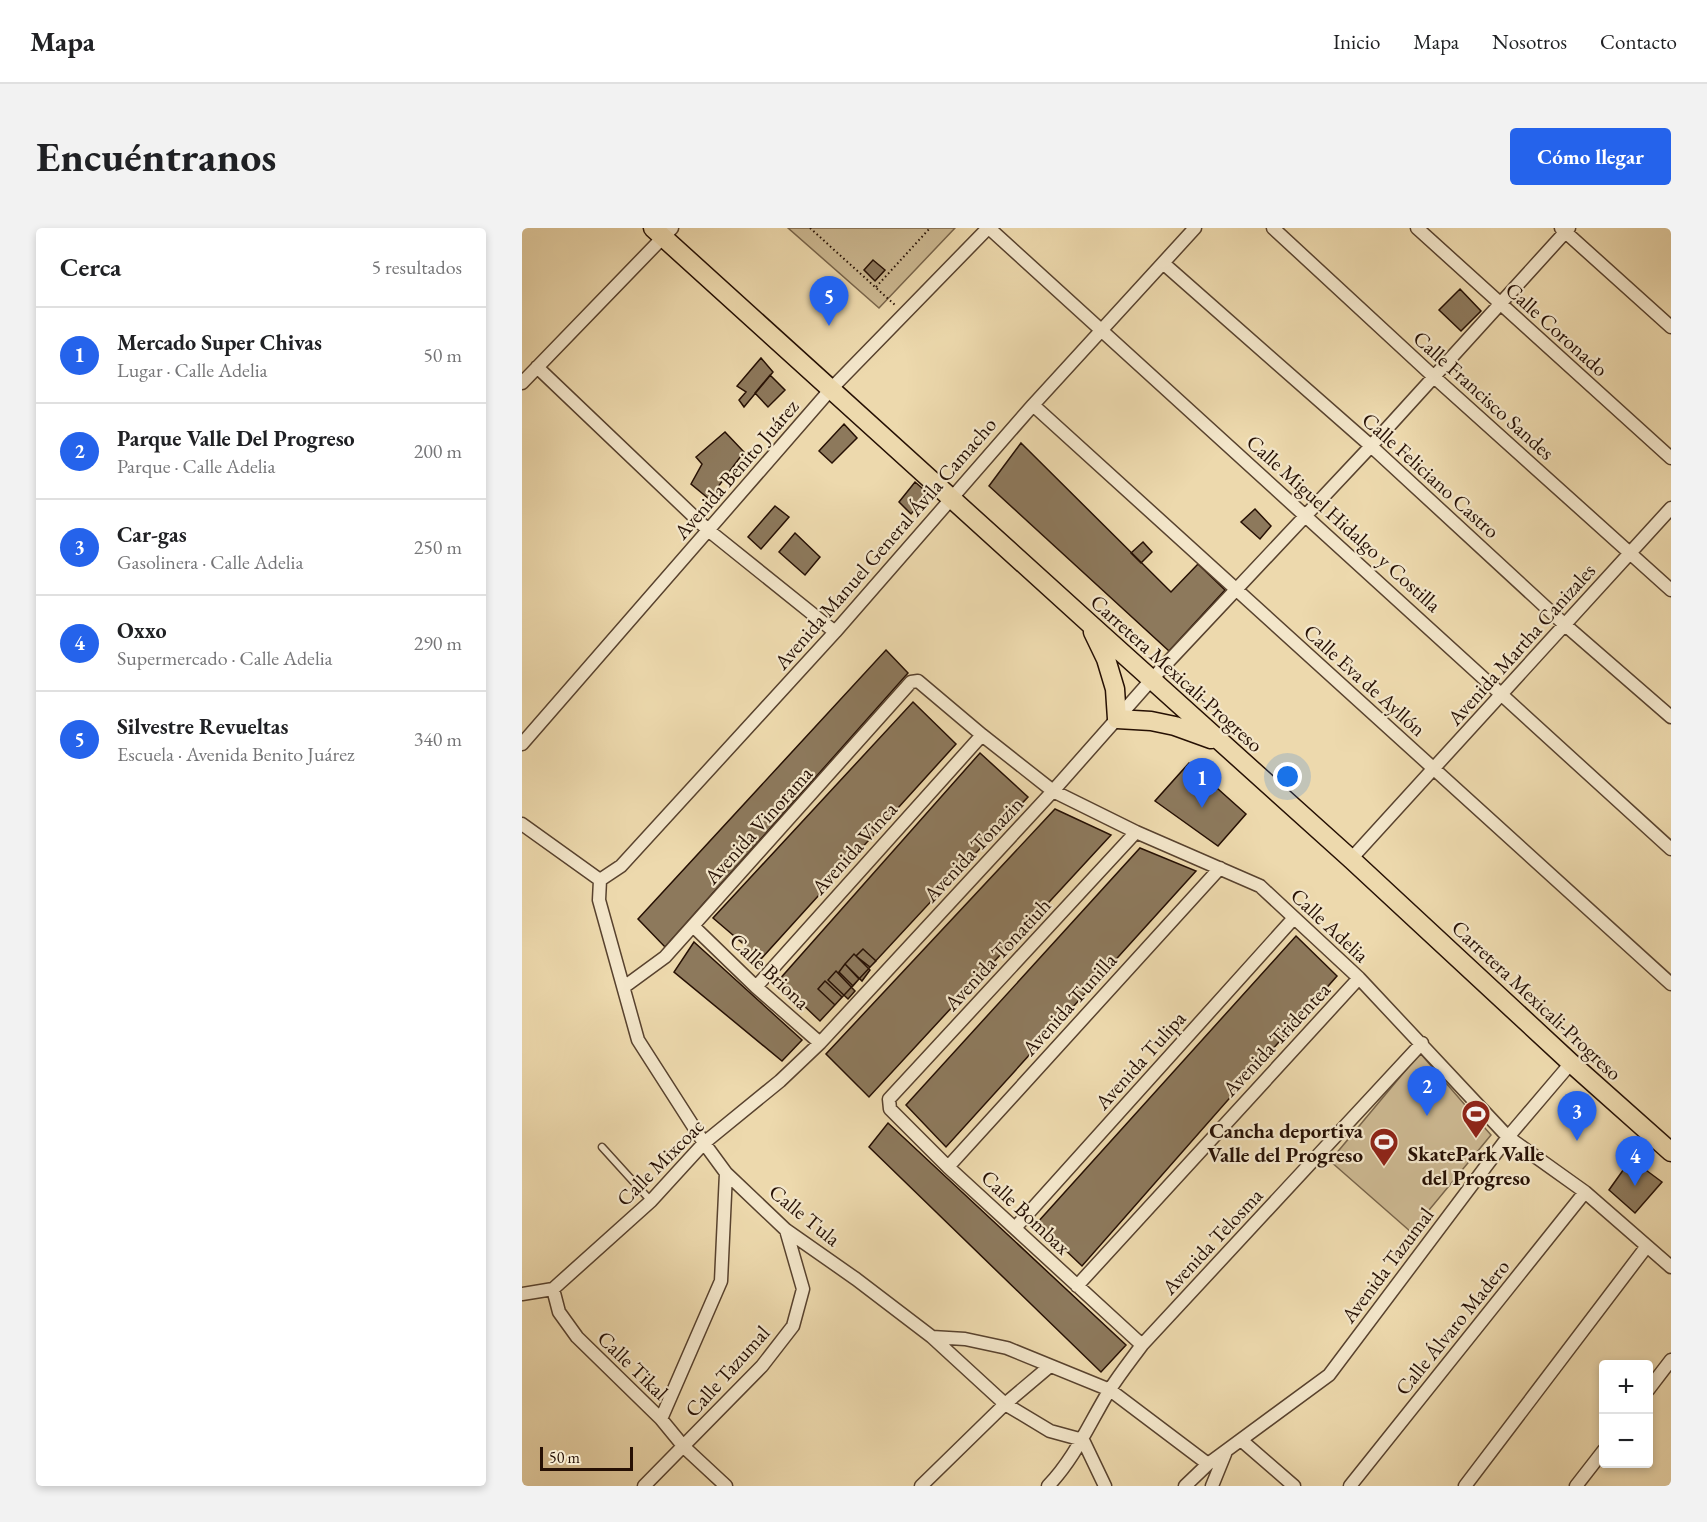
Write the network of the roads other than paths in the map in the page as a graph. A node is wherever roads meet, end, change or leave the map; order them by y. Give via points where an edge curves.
1 (989, 228) edge
2 (1195, 228) edge
3 (1273, 228) edge
4 (1417, 228) edge
5 (1565, 229) edge
6 (663, 231) edge
7 (1163, 263) junction
8 (1501, 304) junction
9 (1671, 327) edge
10 (1102, 330) junction
11 (537, 368) junction
12 (1434, 377) junction
13 (522, 383) edge
14 (831, 389) junction
15 (1032, 405) junction
16 (1371, 446) junction
17 (1671, 458) edge
18 (951, 496) junction
19 (1671, 508) edge
20 (1306, 515) junction
21 (708, 530) junction
22 (1630, 552) junction
23 (1237, 590) junction
24 (1671, 590) edge
25 (1090, 624) junction
26 (1564, 624) junction
27 (835, 632) junction
28 (1152, 679) junction
29 (914, 681) joint
30 (1502, 694) junction
31 (1671, 717) edge
32 (1117, 719) junction
33 (982, 735) junction
34 (1218, 742) junction
35 (522, 744) edge
36 (1434, 768) junction
37 (1053, 791) junction
38 (522, 824) edge
39 (1136, 832) junction
40 (1671, 849) edge
41 (1351, 859) junction
42 (1220, 867) junction
43 (600, 880) junction
44 (1293, 919) junction
45 (693, 927) junction
46 (1359, 978) junction
47 (1671, 984) edge
48 (624, 987) junction
49 (756, 987) junction
50 (1422, 1043) junction
51 (820, 1044) junction
52 (1571, 1063) junction
53 (888, 1103) joint
54 (1508, 1137) junction
55 (704, 1143) junction
56 (602, 1147) dead end
57 (1671, 1152) edge
58 (948, 1167) junction
59 (726, 1173) junction
60 (1585, 1192) junction
61 (651, 1201) junction
62 (1015, 1228) junction
63 (786, 1230) junction
64 (1647, 1246) junction
65 (1671, 1267) edge
66 (1077, 1286) junction
67 (553, 1289) junction
68 (522, 1294) edge
69 (932, 1337) junction
70 (1142, 1345) junction
71 (1671, 1360) edge
72 (1050, 1366) junction
73 (1653, 1383) edge
74 (1110, 1390) junction
75 (1005, 1404) junction
76 (661, 1419) junction
77 (1083, 1440) junction
78 (1241, 1440) junction
79 (684, 1447) junction
80 (1227, 1450) junction
81 (1599, 1456) edge
82 (1208, 1464) junction
83 (645, 1486) edge
84 (726, 1486) edge
85 (921, 1486) edge
86 (1048, 1486) edge
87 (1105, 1486) edge
88 (1185, 1486) edge
89 (1212, 1486) edge
90 (1294, 1486) edge
91 (1350, 1486) edge
92 (1465, 1486) edge
93 (1576, 1486) edge

1 - 10 street, Calle Miguel Hidalgo y Costilla
1 - 14 street, Avenida Benito Juárez
2 - 7 street, Avenida Manuel General Ávila Camacho
3 - 12 street, Calle Francisco Sandes
4 - 8 street, Calle Coronado
5 - 8 street, Avenida Tonazin
5 - 9 street
6 - 11 street
6 - 14 main road, Carretera Mexicali-Progreso
7 - 10 street, Avenida Manuel General Ávila Camacho
7 - 16 street, Calle Feliciano Castro
8 - 12 street, Avenida Tonazin
8 - 17 street, Calle Coronado
10 - 15 street, Avenida Manuel General Ávila Camacho
10 - 20 street, Calle Miguel Hidalgo y Costilla
11 - 13 street
11 - 21 street
12 - 16 street, Avenida Tonazin
12 - 22 street, Calle Francisco Sandes
14 - 18 main road, Carretera Mexicali-Progreso
14 - 21 street, Avenida Benito Juárez
15 - 18 street, Avenida Manuel General Ávila Camacho
15 - 23 street, Calle Eva de Ayllón
16 - 20 street, Avenida Tonazin
16 - 26 street, Calle Feliciano Castro
18 - 25 main road, Carretera Mexicali-Progreso
18 - 27 street, Avenida Manuel General Ávila Camacho
19 - 22 street, Avenida Martha Canizales
20 - 23 street, Avenida Tonazin
20 - 30 street, Calle Miguel Hidalgo y Costilla
21 - 27 street
21 - 35 street, Avenida Benito Juárez
22 - 24 street, Calle Francisco Sandes
22 - 26 street, Avenida Martha Canizales
23 - 28 street, Avenida Tonazin
23 - 36 street, Calle Eva de Ayllón
25 - 28 main road, Carretera Mexicali-Progreso
25 - 32 main road via 1115,689
26 - 30 street, Avenida Martha Canizales
26 - 31 street, Calle Feliciano Castro
27 - 43 street, Avenida Manuel General Ávila Camacho via 621,866
28 - 32 street, Avenida Tonazin
28 - 34 main road, Carretera Mexicali-Progreso
29 - 33 street, Calle Adelia
29 - 45 street, Avenida Vinorama
30 - 36 street, Avenida Martha Canizales
30 - 40 street, Calle Miguel Hidalgo y Costilla
32 - 34 main road via 1175,726
32 - 37 street, Avenida Tonazin
33 - 37 street, Calle Adelia
33 - 49 street, Avenida Vinca
34 - 41 main road, Carretera Mexicali-Progreso
36 - 41 street, Avenida Martha Canizales
36 - 47 street, Calle Eva de Ayllón
37 - 39 street, Calle Adelia
37 - 51 street, Avenida Tonazin
38 - 43 street
39 - 42 street, Calle Adelia
39 - 53 street, Avenida Tonatiuh
41 - 52 main road, Carretera Mexicali-Progreso
42 - 44 street, Calle Adelia via 1260,886
42 - 58 street, Avenida Tunilla
43 - 48 street, Calle Tula via 599,900
44 - 46 street, Calle Adelia
44 - 62 street, Avenida Tulipa
45 - 48 street, Avenida Vinorama via 665,957
45 - 49 street, Calle Briona
46 - 50 street, Calle Adelia
46 - 66 street, Avenida Tridentea
48 - 55 street, Calle Tula via 638,1040
49 - 51 street, Calle Briona
50 - 54 street, Calle Adelia
50 - 70 street, Avenida Telosma
51 - 55 street, Calle Mixcoac
52 - 54 street, Avenida Tazumal
52 - 57 main road, Carretera Mexicali-Progreso
53 - 58 street, Calle Bombax
54 - 60 street, Calle Adelia
54 - 78 street, Avenida Tazumal via 1329,1375
55 - 59 street, Calle Tula
55 - 61 street, Calle Mixcoac
56 - 61 lane
58 - 62 street, Calle Bombax
59 - 63 street, Calle Tula
59 - 76 street via 721,1281
60 - 64 street, Calle Adelia
60 - 91 street, Calle Álvaro Madero
61 - 67 street, Calle Mixcoac
62 - 66 street, Calle Bombax
63 - 69 street, Calle Tula
63 - 79 street, Calle Tazumal via 803,1289 793,1326 762,1366
64 - 65 street, Calle Adelia
64 - 92 street
66 - 70 street, Calle Bombax
67 - 68 street
67 - 76 street, Calle Tikal via 559,1312 577,1337
69 - 72 street via 1007,1348
69 - 75 street, Calle Tula
70 - 74 street, Avenida Telosma
71 - 73 street
72 - 74 street
72 - 75 street
74 - 77 street, Avenida Telosma
74 - 82 street
75 - 77 street, Calle Tula via 1050,1431
75 - 85 street
76 - 79 street, Calle Tikal
77 - 86 street, Avenida Telosma
77 - 87 street
78 - 80 street, Avenida Tazumal
78 - 90 street
79 - 83 street, Calle Tazumal
79 - 84 street, Calle Tikal
80 - 82 street, Avenida Tazumal
80 - 89 street
81 - 93 street
82 - 88 street, Avenida Tazumal

